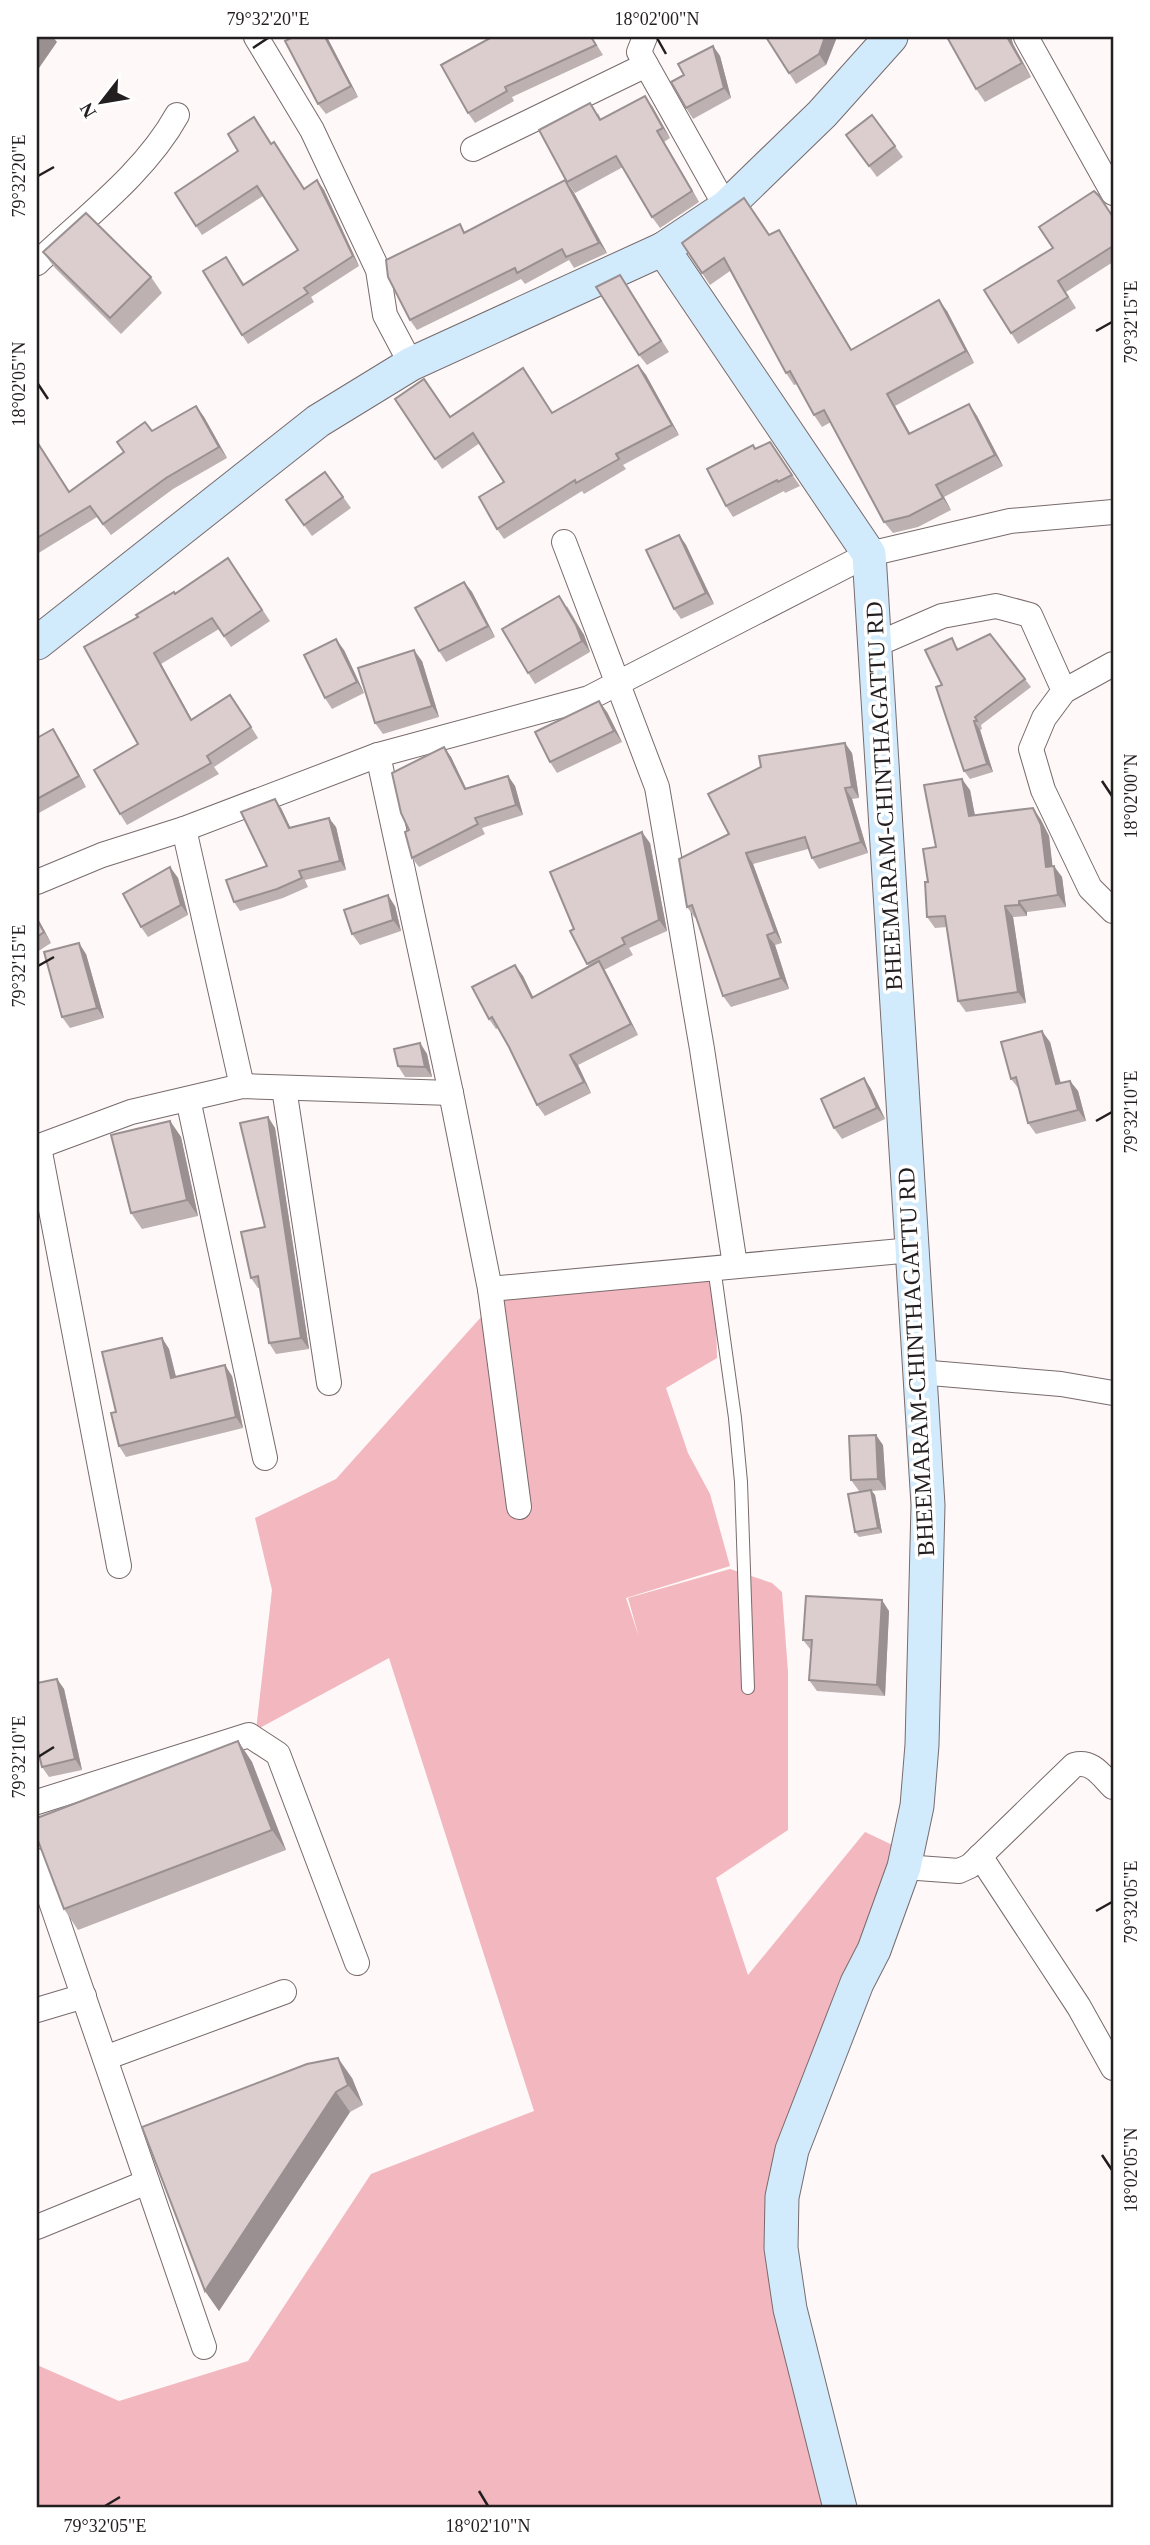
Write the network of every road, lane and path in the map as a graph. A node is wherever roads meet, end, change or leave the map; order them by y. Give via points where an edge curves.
1 (256, 37) edge
2 (645, 37) edge
3 (891, 37) edge
4 (1026, 37) edge
5 (646, 65) junction
6 (177, 115) dead end
7 (473, 149) dead end
8 (1113, 193) edge
9 (726, 207) junction
10 (663, 249) junction
11 (37, 263) edge
12 (411, 364) junction
13 (1113, 512) edge
14 (564, 542) dead end
15 (869, 554) junction
16 (37, 643) edge
17 (875, 645) junction
18 (1113, 664) edge
19 (617, 683) junction
20 (1065, 691) junction
21 (378, 755) junction
22 (184, 829) junction
23 (37, 881) edge
24 (1113, 911) edge
25 (242, 1086) junction
26 (284, 1088) junction
27 (451, 1093) junction
28 (188, 1099) junction
29 (38, 1147) edge
30 (912, 1250) junction
31 (724, 1266) junction
32 (490, 1289) junction
33 (919, 1372) junction
34 (329, 1383) dead end
35 (1113, 1393) edge
36 (265, 1458) dead end
37 (519, 1507) dead end
38 (119, 1566) dead end
39 (748, 1688) dead end
40 (1113, 1787) edge
41 (37, 1802) edge
42 (980, 1856) junction
43 (37, 1861) edge
44 (904, 1867) junction
45 (357, 1963) dead end
46 (284, 1992) dead end
47 (84, 1996) junction
48 (37, 2010) edge
49 (104, 2058) junction
50 (1113, 2068) edge
51 (147, 2182) junction
52 (37, 2227) edge
53 (204, 2347) dead end
54 (840, 2508) edge

1 - 12 street via 312,130 379,270 385,315
2 - 5 street via 639,52
3 - 9 street via 822,114
4 - 8 street
5 - 7 street
5 - 9 street
6 - 11 street via 162,141 135,171
9 - 10 street
10 - 12 street
10 - 15 street
12 - 16 street via 318,421
13 - 15 street via 1010,521
14 - 19 street
15 - 17 street, BHEEMARAM-CHINTHAGATTU RD
15 - 19 street
17 - 20 street via 942,616 996,606 1030,615
17 - 30 street, BHEEMARAM-CHINTHAGATTU RD
18 - 20 street
19 - 21 street via 589,698
19 - 31 street via 657,787 702,1049
20 - 24 street via 1044,718 1031,750 1043,790 1090,888
21 - 22 street
21 - 27 street
22 - 23 street
22 - 25 street
25 - 26 street
25 - 28 street
26 - 27 street
26 - 34 street
27 - 32 street
28 - 29 street via 131,1112
28 - 36 street
29 - 38 street
30 - 31 street
30 - 33 street, BHEEMARAM-CHINTHAGATTU RD
31 - 32 street
31 - 39 lane via 741,1482
32 - 37 street
33 - 35 street
33 - 44 street, BHEEMARAM-CHINTHAGATTU RD via 928,1505 922,1745
40 - 42 street via 1092,1766 1074,1765
41 - 45 street via 249,1735 278,1754
42 - 44 street via 959,1871
42 - 50 street via 1079,2007
43 - 47 street
44 - 54 street, BHEEMARAM-CHINTHAGATTU RD via 801,2125 782,2197 781,2248 790,2309
46 - 49 street
47 - 48 street
47 - 49 street
49 - 51 street
51 - 52 street
51 - 53 street

